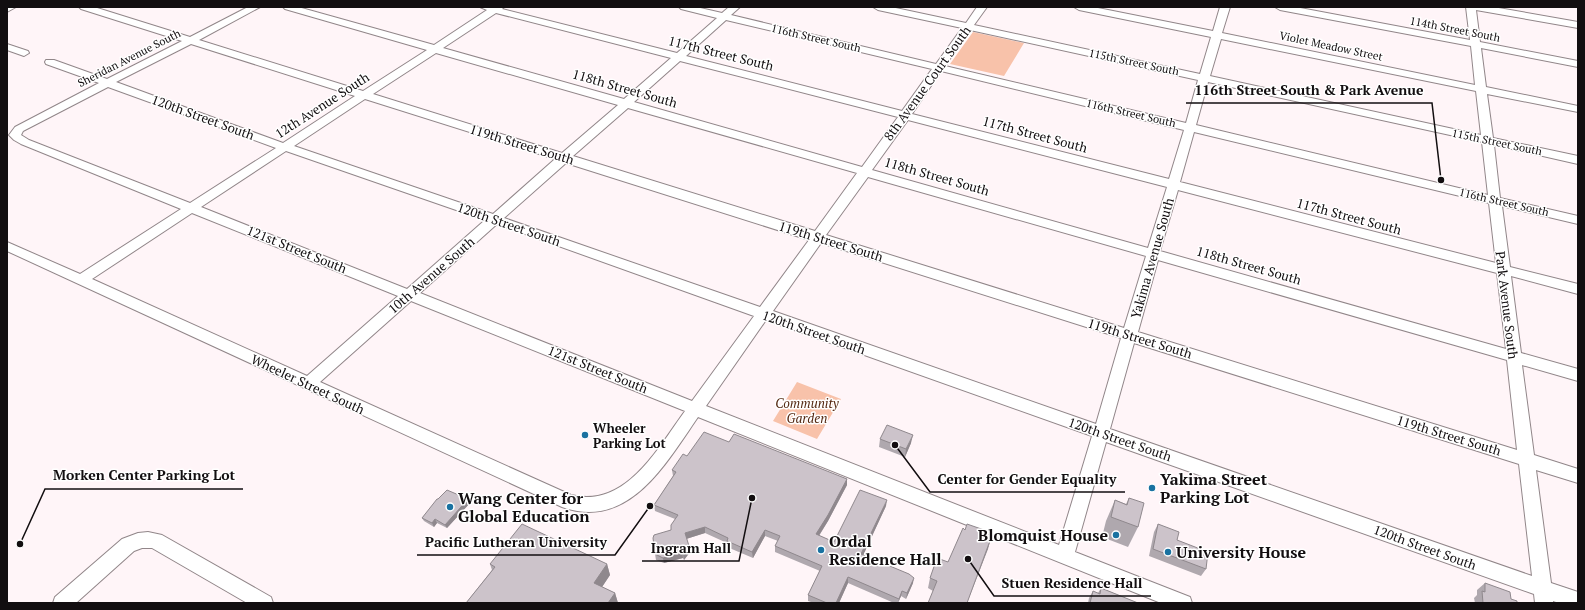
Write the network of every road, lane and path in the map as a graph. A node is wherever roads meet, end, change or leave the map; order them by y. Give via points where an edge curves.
1 (11, 7) edge
2 (84, 7) edge
3 (255, 7) edge
4 (288, 7) edge
5 (684, 7) edge
6 (735, 7) edge
7 (878, 7) edge
8 (982, 7) edge
9 (1079, 7) edge
10 (1225, 7) edge
11 (1280, 7) edge
12 (1471, 7) edge
13 (1477, 7) edge
14 (493, 8) edge
15 (7, 9) edge
16 (724, 17) junction
17 (1578, 25) edge
18 (968, 26) junction
19 (1216, 35) junction
20 (191, 40) junction
21 (1474, 45) junction
22 (7, 47) edge
23 (435, 49) junction
24 (24, 53) dead end
25 (679, 56) junction
26 (50, 62) dead end
27 (1578, 64) edge
28 (938, 68) junction
29 (1204, 77) junction
30 (108, 82) junction
31 (1480, 89) junction
32 (364, 95) junction
33 (626, 104) junction
34 (1578, 109) edge
35 (905, 115) junction
36 (1190, 127) junction
37 (16, 133) joint
38 (1487, 140) junction
39 (285, 147) junction
40 (564, 158) junction
41 (1578, 160) edge
42 (865, 172) junction
43 (1173, 184) junction
44 (1494, 200) junction
45 (192, 207) junction
46 (495, 219) junction
47 (1578, 220) edge
48 (818, 237) junction
49 (7, 246) edge
50 (1153, 253) junction
51 (1503, 270) junction
52 (81, 280) junction
53 (1578, 290) edge
54 (410, 294) junction
55 (763, 314) junction
56 (1129, 335) junction
57 (1513, 357) junction
58 (1578, 375) edge
59 (308, 384) junction
60 (697, 408) junction
61 (1101, 432) junction
62 (1526, 460) junction
63 (1578, 476) edge
64 (612, 501) joint
65 (1065, 556) junction
66 (1543, 596) edge
67 (1578, 601) edge
68 (62, 603) edge
69 (264, 603) edge
70 (1183, 603) edge

1 - 15 street
2 - 20 street, 119th Street South
3 - 20 street, Sheridan Avenue South
4 - 23 street, 118th Street South
5 - 16 street, 116th Street South
6 - 16 street, 10th Avenue South
7 - 18 street, 115th Street South
8 - 18 street, 8th Avenue Court South
9 - 19 street, Violet Meadow Street
10 - 19 street, Yakima Avenue South
11 - 21 street, 114th Street South
12 - 21 street, Park Avenue South
13 - 17 street
14 - 23 street, 12th Avenue South
14 - 25 street, 117th Street South
16 - 25 street, 10th Avenue South
16 - 28 street, 116th Street South
18 - 28 street, 8th Avenue Court South
18 - 29 street, 115th Street South
19 - 29 street, Yakima Avenue South
19 - 31 street, Violet Meadow Street
20 - 30 street, Sheridan Avenue South
20 - 32 street, 119th Street South
21 - 27 street, 114th Street South
21 - 31 street, Park Avenue South
22 - 24 street
23 - 32 street, 12th Avenue South
23 - 33 street, 118th Street South
25 - 33 street, 10th Avenue South
25 - 35 street, 117th Street South
26 - 30 street, 120th Street South
28 - 35 street, 8th Avenue Court South
28 - 36 street, 116th Street South
29 - 36 street, Yakima Avenue South
29 - 38 street, 115th Street South
30 - 37 street, Sheridan Avenue South
30 - 39 street, 120th Street South
31 - 34 street, Violet Meadow Street
31 - 38 street, Park Avenue South
32 - 39 street, 12th Avenue South
32 - 40 street, 119th Street South
33 - 40 street, 10th Avenue South
33 - 42 street, 118th Street South
35 - 42 street, 8th Avenue Court South
35 - 43 street, 117th Street South
36 - 43 street, Yakima Avenue South
36 - 44 street, 116th Street South
37 - 45 street, 121st Street South via 16,137 21,140
38 - 41 street, 115th Street South
38 - 44 street, Park Avenue South
39 - 45 street, 12th Avenue South
39 - 46 street, 120th Street South
40 - 46 street, 10th Avenue South
40 - 48 street, 119th Street South
42 - 48 street, 8th Avenue Court South
42 - 50 street, 118th Street South
43 - 50 street, Yakima Avenue South
43 - 51 street, 117th Street South
44 - 47 street, 116th Street South
44 - 51 street, Park Avenue South
45 - 52 street, 12th Avenue South
45 - 54 street, 121st Street South
46 - 54 street, 10th Avenue South
46 - 55 street, 120th Street South
48 - 55 street, 8th Avenue Court South
48 - 56 street, 119th Street South
49 - 52 street, Wheeler Street South
50 - 56 street, Yakima Avenue South
50 - 57 street, 118th Street South
51 - 53 street, 117th Street South
51 - 57 street, Park Avenue South
52 - 59 street, Wheeler Street South
54 - 59 street, 10th Avenue South
54 - 60 street, 121st Street South
55 - 60 street, 8th Avenue Court South
55 - 61 street, 120th Street South
56 - 61 street, Yakima Avenue South
56 - 62 street, 119th Street South
57 - 58 street, 118th Street South
57 - 62 street, Park Avenue South
59 - 64 street, Wheeler Street South via 568,502 588,506
60 - 64 street, 8th Avenue Court South via 642,481
60 - 65 street, 121st Street South
61 - 65 street, Yakima Avenue South
61 - 66 street, 120th Street South
62 - 63 street, 119th Street South
62 - 66 street, Park Avenue South
65 - 70 street, 121st Street South
66 - 67 street, 120th Street South
68 - 69 street via 128,545 149,539

